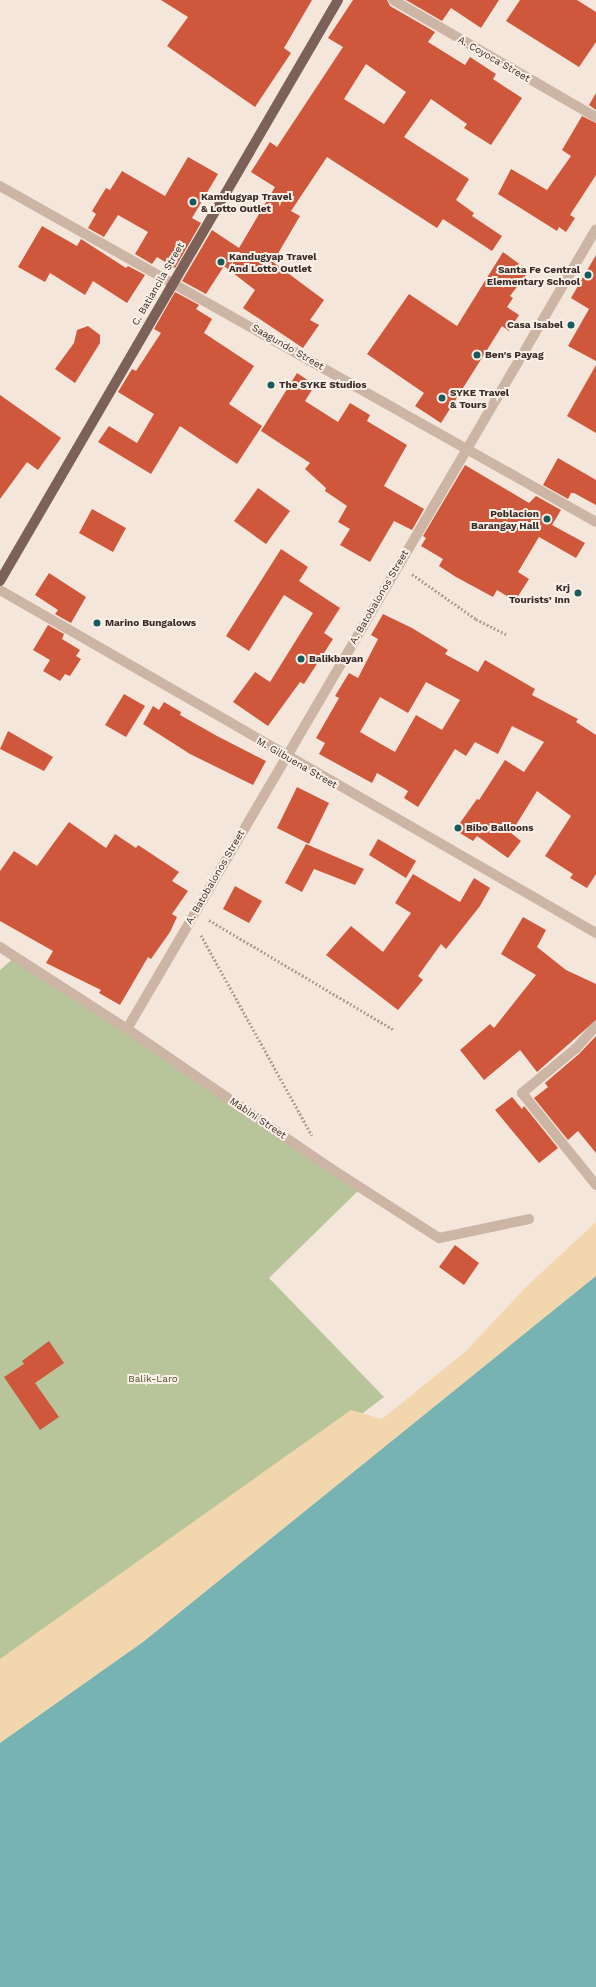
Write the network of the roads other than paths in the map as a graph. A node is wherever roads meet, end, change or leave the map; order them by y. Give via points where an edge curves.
1 (338, 0) edge
2 (392, 0) edge
3 (596, 117) edge
4 (0, 186) edge
5 (596, 229) edge
6 (173, 282) junction
7 (466, 449) junction
8 (596, 522) edge
9 (0, 581) edge
10 (0, 590) edge
11 (285, 757) junction
12 (596, 933) edge
13 (0, 947) edge
14 (596, 1026) edge
15 (127, 1029) junction
16 (596, 1184) edge
17 (529, 1219) dead end

1 - 6 main road, C. Batiancila Street
2 - 3 street, A. Coyoca Street
4 - 6 street, Saagundo Street
5 - 7 street, A. Batobalonos Street
6 - 7 street, Saagundo Street
6 - 9 main road, C. Batiancila Street
7 - 8 street, Saagundo Street
7 - 11 street, A. Batobalonos Street
10 - 11 street, M. Gilbuena Street
11 - 12 street, M. Gilbuena Street
11 - 15 street, A. Batobalonos Street
13 - 15 street, Mabini Street
14 - 16 street via 575,1049 522,1093
15 - 17 street, Mabini Street via 330,1168 439,1238

